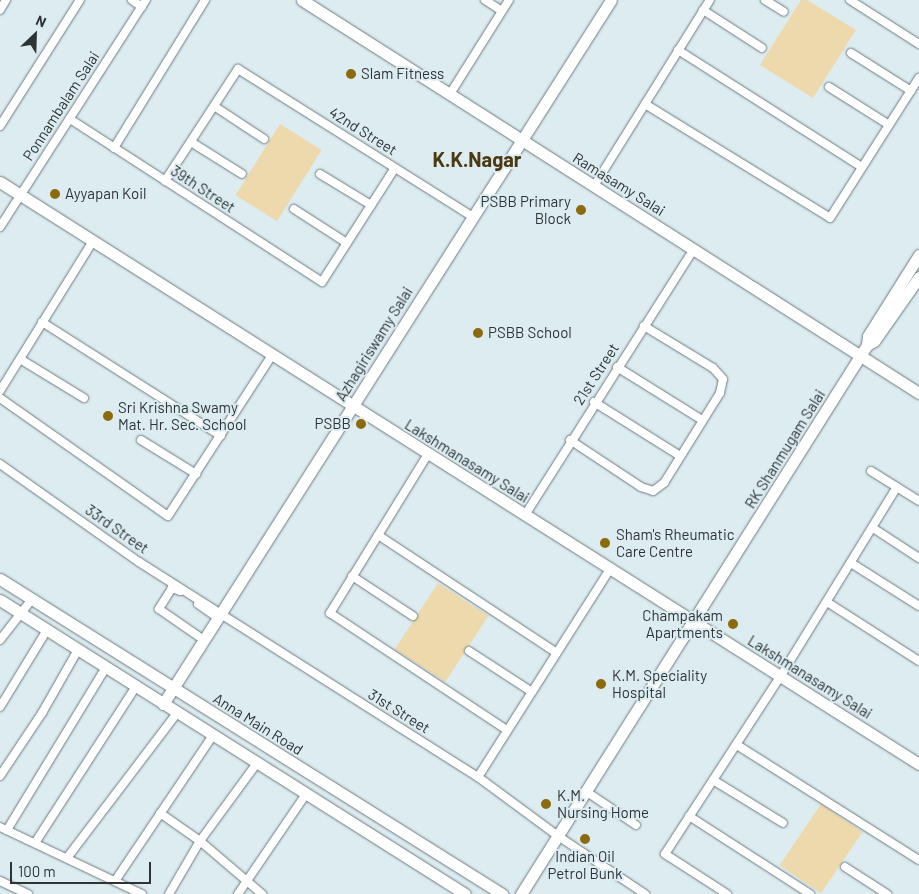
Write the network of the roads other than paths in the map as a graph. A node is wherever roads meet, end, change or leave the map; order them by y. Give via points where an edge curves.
1 (6, 0) edge
2 (80, 0) edge
3 (132, 0) edge
4 (205, 0) edge
5 (302, 0) edge
6 (485, 0) edge
7 (509, 0) edge
8 (611, 0) edge
9 (710, 0) edge
10 (765, 0) edge
11 (850, 0) edge
12 (144, 3) edge
13 (0, 10) edge
14 (703, 10) junction
15 (502, 12) junction
16 (784, 12) dead end
17 (919, 44) edge
18 (762, 48) dead end
19 (678, 50) junction
20 (851, 53) dead end
21 (919, 78) edge
22 (829, 87) dead end
23 (911, 91) junction
24 (450, 94) junction
25 (645, 104) junction
26 (214, 106) junction
27 (70, 120) junction
28 (889, 125) junction
29 (0, 126) edge
30 (264, 139) dead end
31 (522, 140) junction
32 (191, 142) junction
33 (114, 148) junction
34 (862, 167) junction
35 (395, 168) junction
36 (242, 174) dead end
37 (320, 174) dead end
38 (0, 182) edge
39 (165, 182) junction
40 (594, 186) junction
41 (20, 195) junction
42 (371, 205) junction
43 (294, 209) dead end
44 (473, 217) junction
45 (0, 227) edge
46 (93, 241) junction
47 (347, 243) junction
48 (694, 249) junction
49 (919, 255) edge
50 (919, 277) edge
51 (42, 322) junction
52 (644, 326) junction
53 (867, 345) junction
54 (272, 355) junction
55 (860, 357) junction
56 (20, 359) junction
57 (617, 367) junction
58 (0, 391) edge
59 (919, 394) edge
60 (0, 398) edge
61 (84, 398) dead end
62 (594, 402) junction
63 (353, 406) junction
64 (702, 420) junction
65 (221, 436) junction
66 (141, 440) dead end
67 (570, 440) junction
68 (428, 454) junction
69 (680, 456) junction
70 (0, 464) edge
71 (871, 471) dead end
72 (196, 474) junction
73 (897, 487) junction
74 (919, 501) edge
75 (525, 515) junction
76 (873, 528) junction
77 (378, 535) junction
78 (919, 558) edge
79 (851, 563) junction
80 (610, 569) junction
81 (352, 576) junction
82 (0, 579) edge
83 (32, 599) junction
84 (0, 600) edge
85 (827, 602) junction
86 (919, 606) edge
87 (20, 613) junction
88 (219, 616) junction
89 (413, 616) dead end
90 (694, 622) junction
91 (47, 630) junction
92 (0, 640) edge
93 (204, 640) junction
94 (78, 650) junction
95 (469, 651) dead end
96 (558, 653) junction
97 (919, 661) edge
98 (106, 668) junction
99 (780, 677) junction
100 (136, 686) junction
101 (173, 688) junction
102 (532, 692) junction
103 (163, 704) junction
104 (0, 707) edge
105 (177, 713) junction
106 (507, 730) junction
107 (213, 735) junction
108 (737, 745) junction
109 (257, 763) junction
110 (919, 764) edge
111 (0, 776) edge
112 (478, 777) junction
113 (713, 780) junction
114 (587, 792) junction
115 (306, 794) junction
116 (160, 813) junction
117 (689, 816) junction
118 (783, 823) dead end
119 (636, 825) dead end
120 (4, 828) edge
121 (558, 836) junction
122 (200, 841) junction
123 (35, 843) junction
124 (66, 858) junction
125 (919, 860) edge
126 (845, 867) dead end
127 (0, 880) edge
128 (115, 881) junction
129 (247, 881) junction
130 (28, 894) edge
131 (142, 894) edge
132 (169, 894) edge
133 (238, 894) edge
134 (262, 894) edge
135 (465, 894) edge
136 (502, 894) edge
137 (521, 894) edge
138 (645, 894) edge
139 (727, 894) edge
140 (810, 894) edge
141 (887, 894) edge

1 - 13 street
2 - 29 street
3 - 12 street
4 - 33 street
5 - 24 street, Ramasamy Salai
6 - 15 street
7 - 15 street
8 - 31 street, Azhagiriswamy Salai
9 - 14 street
10 - 16 street
11 - 17 street
12 - 27 street, Ponnambalam Salai
14 - 18 street
14 - 19 street
15 - 24 street
19 - 25 street
19 - 34 street
20 - 23 street
21 - 23 street
22 - 28 street
23 - 28 street
24 - 31 street, Ramasamy Salai
25 - 34 street via 830,218
25 - 40 street
26 - 30 street
26 - 32 street
26 - 35 street, 42nd Street via 238,69
27 - 33 street, 39th Street
27 - 41 street, Ponnambalam Salai
28 - 34 street
31 - 40 street, Ramasamy Salai
31 - 44 street, Azhagiriswamy Salai
32 - 36 street
32 - 39 street
33 - 39 street, 39th Street
35 - 42 street
35 - 44 street, 42nd Street
37 - 42 street
38 - 41 street, Lakshmanasamy Salai
39 - 47 street, 39th Street via 322,282
40 - 48 street, Ramasamy Salai
41 - 45 street, Ponnambalam Salai
41 - 46 street, Lakshmanasamy Salai
42 - 47 street
43 - 47 street
44 - 63 street, Azhagiriswamy Salai
46 - 51 street
46 - 54 street, Lakshmanasamy Salai
48 - 52 street, 21st Street
48 - 55 street, Ramasamy Salai
49 - 53 street via 868,336
50 - 53 street, RK Shanmugam Salai via 874,341
51 - 56 street
51 - 65 street
52 - 57 street, 21st Street
52 - 64 street via 713,368 723,379 724,386
53 - 55 street, RK Shanmugam Salai
54 - 63 street, Lakshmanasamy Salai
54 - 65 street
55 - 59 street, Ramasamy Salai
55 - 90 street, RK Shanmugam Salai
56 - 58 street
56 - 61 street
57 - 62 street, 21st Street
57 - 64 street
60 - 72 street via 168,516
62 - 67 street, 21st Street
62 - 69 street
63 - 68 street, Lakshmanasamy Salai
63 - 88 street, Azhagiriswamy Salai
64 - 69 street
65 - 72 street
66 - 72 street
67 - 69 street via 653,491 664,483
67 - 75 street, 21st Street
68 - 75 street, Lakshmanasamy Salai
68 - 77 street
70 - 88 street, 33rd Street
71 - 73 street
73 - 74 street
73 - 76 street
75 - 80 street, Lakshmanasamy Salai
76 - 78 street
76 - 79 street
77 - 81 street
77 - 96 street
79 - 85 street
79 - 86 street
80 - 90 street, Lakshmanasamy Salai
80 - 96 street
81 - 89 street
81 - 106 street via 330,613
82 - 83 street, Anna Main Road
83 - 87 street
83 - 101 street, Anna Main Road
84 - 87 street
85 - 97 street
85 - 99 street
87 - 91 street
87 - 92 street
88 - 93 street, Azhagiriswamy Salai
88 - 93 street via 176,588 171,590 160,610
88 - 112 street, 31st Street
90 - 99 street, Lakshmanasamy Salai
90 - 114 street, RK Shanmugam Salai
91 - 94 street
91 - 104 street
93 - 101 street, Azhagiriswamy Salai
94 - 98 street
94 - 111 street via 42,713
95 - 102 street
96 - 102 street
98 - 100 street
98 - 120 street
99 - 108 street
99 - 110 street, Lakshmanasamy Salai
100 - 103 street
100 - 123 street
101 - 103 street, Azhagiriswamy Salai
101 - 136 street, Anna Main Road
102 - 106 street
103 - 105 street
105 - 107 street
105 - 124 street
106 - 112 street
107 - 109 street
107 - 116 street
108 - 113 street
108 - 125 street
109 - 115 street
109 - 122 street
112 - 121 street, 31st Street
113 - 117 street
113 - 118 street
114 - 119 street
114 - 121 street, RK Shanmugam Salai
115 - 129 street
115 - 135 street
116 - 122 street
116 - 128 street
117 - 139 street via 665,854
117 - 140 street
120 - 123 street
121 - 137 street, RK Shanmugam Salai
121 - 138 street, 31st Street
122 - 129 street
122 - 132 street
123 - 124 street
124 - 128 street
126 - 141 street
127 - 130 street
128 - 131 street
129 - 133 street
129 - 134 street

